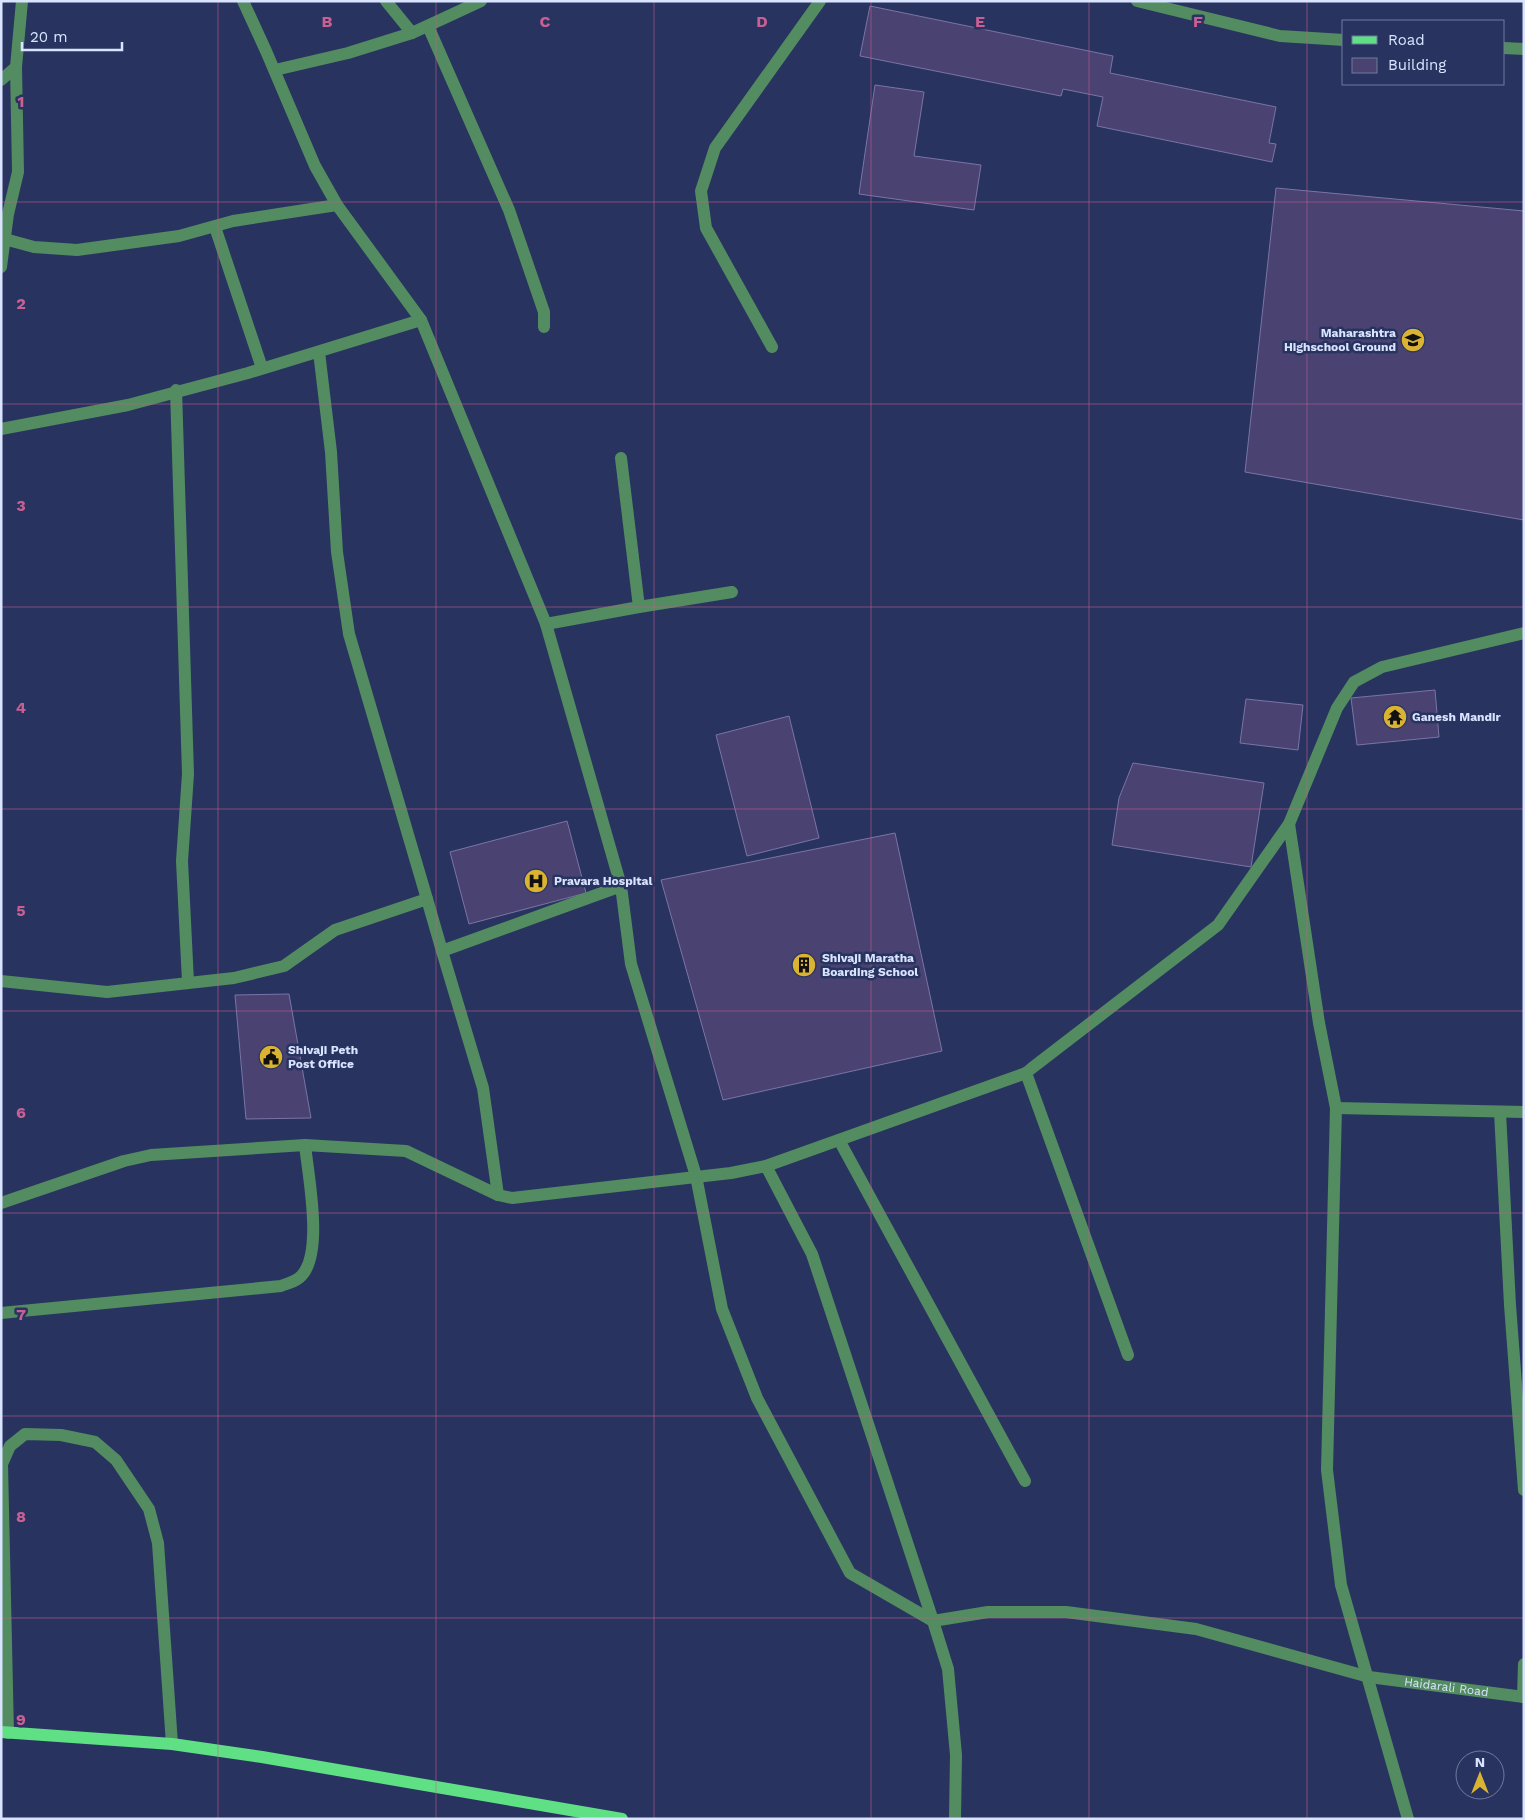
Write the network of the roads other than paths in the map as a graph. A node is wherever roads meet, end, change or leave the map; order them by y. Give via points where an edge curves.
1 (22, 1) edge
2 (243, 1) edge
3 (386, 1) edge
4 (481, 1) edge
5 (820, 1) edge
6 (1137, 1) edge
7 (428, 26) junction
8 (412, 33) junction
9 (1342, 40) edge
10 (1505, 48) edge
11 (1524, 49) edge
12 (16, 67) junction
13 (275, 70) junction
14 (1, 80) edge
15 (337, 205) junction
16 (215, 227) junction
17 (3, 238) edge
18 (1, 267) edge
19 (421, 320) junction
20 (544, 327) dead end
21 (772, 347) dead end
22 (319, 352) junction
23 (262, 368) junction
24 (176, 390) junction
25 (1, 429) edge
26 (621, 458) dead end
27 (732, 592) dead end
28 (639, 607) junction
29 (546, 624) junction
30 (1524, 633) edge
31 (1290, 824) junction
32 (620, 886) junction
33 (427, 899) junction
34 (442, 951) junction
35 (1, 981) edge
36 (188, 982) junction
37 (1026, 1073) junction
38 (1336, 1108) junction
39 (1500, 1112) junction
40 (1524, 1112) edge
41 (839, 1140) junction
42 (305, 1145) junction
43 (766, 1166) junction
44 (696, 1176) junction
45 (498, 1195) junction
46 (1, 1203) edge
47 (1, 1313) edge
48 (1128, 1355) dead end
49 (1025, 1481) dead end
50 (1524, 1490) edge
51 (933, 1621) junction
52 (1524, 1664) edge
53 (1369, 1677) junction
54 (1524, 1697) edge
55 (5, 1732) edge
56 (172, 1744) junction
57 (622, 1819) edge
58 (955, 1819) edge
59 (1408, 1819) edge

1 - 12 street
2 - 13 street
3 - 8 street
4 - 7 street
5 - 21 street via 715,148 701,192 706,228
6 - 9 street via 1280,36
7 - 8 street
7 - 20 street via 509,210 544,312
8 - 13 street via 348,53
10 - 11 street
12 - 14 street
12 - 17 street via 18,172
13 - 15 street via 315,166
15 - 16 street via 233,221
15 - 19 street
16 - 17 street via 179,236 77,250 34,247
16 - 23 street
17 - 18 street
19 - 22 street
19 - 29 street
22 - 23 street
22 - 33 street via 331,452 337,552 350,634
23 - 24 street
24 - 25 street via 128,405
24 - 36 street via 188,774 182,861
26 - 28 street
27 - 28 street
28 - 29 street
29 - 32 street
30 - 31 street via 1382,667 1354,682 1337,708
31 - 37 street via 1218,925
31 - 38 street via 1319,1022
32 - 34 street
32 - 44 street via 631,964
33 - 34 street
33 - 36 street via 334,930 284,966 234,978
34 - 45 street via 483,1088
35 - 36 street via 107,992
37 - 41 street
37 - 48 street
38 - 39 street
38 - 53 street via 1327,1470 1341,1584
39 - 40 street
39 - 50 street
41 - 43 street
41 - 49 street
42 - 45 street via 406,1151
42 - 46 street via 151,1155 124,1161
42 - 47 street via 313,1230 310,1260 299,1278 281,1286
43 - 44 street
43 - 51 street via 812,1254
44 - 45 street via 512,1198
44 - 51 street via 722,1309 757,1398 850,1573
51 - 53 street, Haidarali Road via 988,1612 1084,1614 1196,1629
51 - 58 street via 948,1668 956,1755
52 - 54 street
53 - 54 street, Haidarali Road
53 - 59 street
55 - 56 main road
55 - 56 street via 2,1464 10,1446 25,1434 61,1435 95,1442 116,1460 149,1509 158,1542
56 - 57 main road

